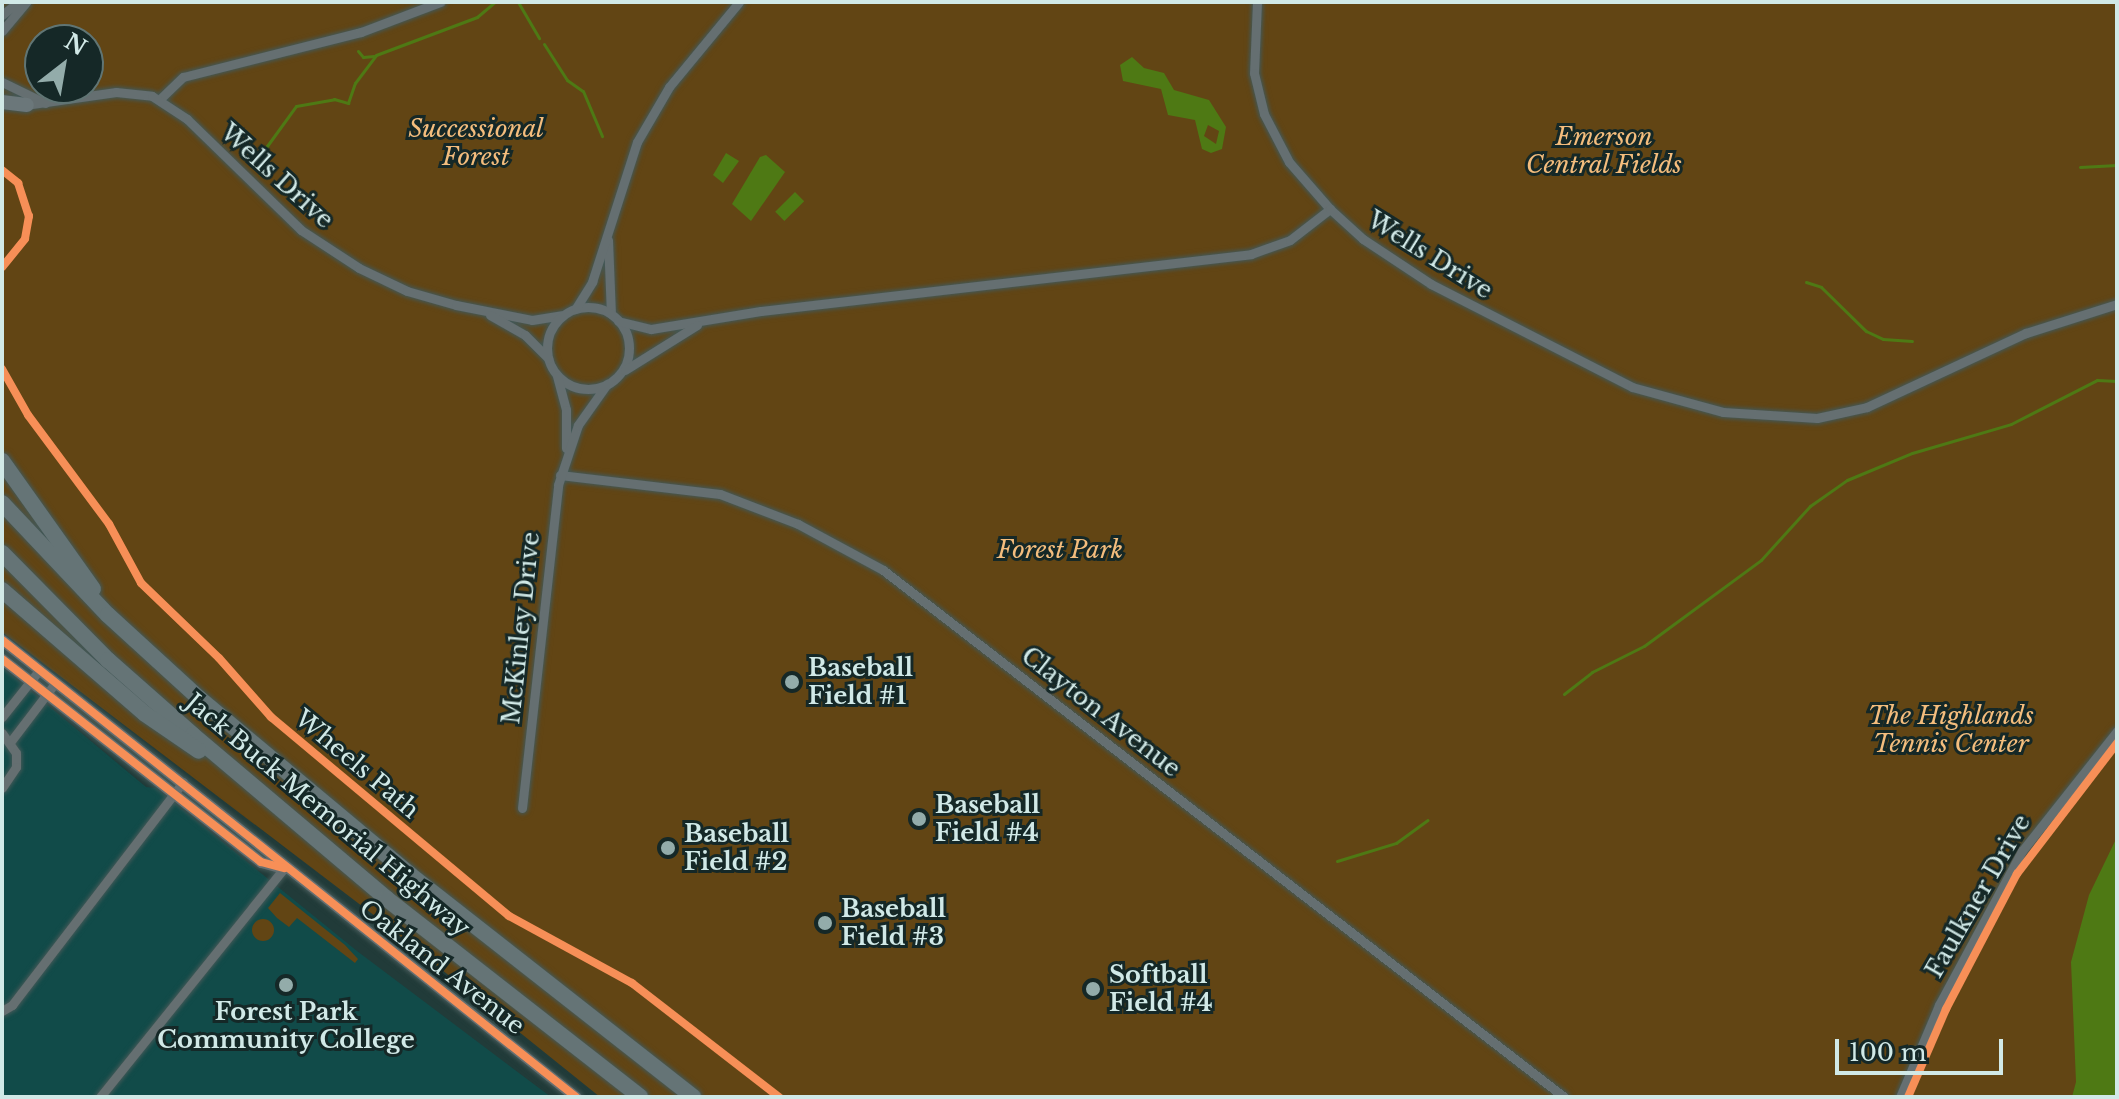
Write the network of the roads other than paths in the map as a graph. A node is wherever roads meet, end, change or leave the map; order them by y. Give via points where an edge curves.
1 (18, 2) edge
2 (26, 2) edge
3 (440, 2) edge
4 (739, 2) edge
5 (1257, 2) edge
6 (2, 15) edge
7 (2, 31) edge
8 (2, 82) edge
9 (24, 92) edge
10 (104, 94) edge
11 (2, 99) edge
12 (160, 99) junction
13 (49, 104) edge
14 (27, 105) joint
15 (1330, 209) junction
16 (609, 228) junction
17 (2117, 304) edge
18 (576, 308) junction
19 (480, 310) junction
20 (562, 315) junction
21 (615, 317) junction
22 (704, 322) junction
23 (548, 358) junction
24 (555, 373) junction
25 (612, 380) junction
26 (565, 453) junction
27 (2, 461) edge
28 (560, 475) junction
29 (2, 503) edge
30 (2, 553) edge
31 (2, 590) edge
32 (108, 615) junction
33 (2, 640) edge
34 (2, 659) edge
35 (40, 669) junction
36 (30, 681) junction
37 (56, 682) junction
38 (47, 695) junction
39 (2, 717) edge
40 (2117, 731) edge
41 (2, 733) edge
42 (11, 741) junction
43 (243, 777) junction
44 (183, 782) junction
45 (2, 788) edge
46 (174, 794) junction
47 (522, 808) dead end
48 (284, 868) junction
49 (2, 1011) edge
50 (100, 1097) edge
51 (576, 1097) edge
52 (640, 1097) edge
53 (693, 1097) edge
54 (1564, 1097) edge
55 (1900, 1097) edge

1 - 6 street
2 - 7 street
3 - 12 street via 331,41 183,77
4 - 16 street via 656,109 622,177
5 - 15 street, Wells Drive via 1254,73 1264,114 1289,162
8 - 9 street
10 - 12 street
11 - 14 main road
12 - 19 street, Wells Drive via 285,216 331,251 407,291
13 - 14 street
15 - 17 street, Wells Drive via 1384,254 1490,316 1632,387 1723,412 1817,418 1849,413 2026,333
15 - 22 street via 1290,240 1251,254
16 - 18 street via 592,282
16 - 21 street
18 - 20 street
18 - 21 street
19 - 20 street, Wells Drive via 532,320
19 - 23 street, Wells Drive via 518,330
20 - 23 street via 548,335
21 - 22 street via 644,330
21 - 25 street via 629,349
22 - 25 street via 644,354
23 - 24 street
24 - 25 street via 578,387
24 - 26 street, McKinley Drive via 566,410
25 - 26 street, McKinley Drive
26 - 28 street, McKinley Drive
27 - 32 highway
28 - 47 street, McKinley Drive
28 - 54 street, Clayton Avenue via 720,494 798,524 874,564
29 - 32 highway, Jack Buck Memorial Highway
30 - 43 highway, Jack Buck Memorial Highway via 108,660
31 - 43 highway via 155,721
32 - 53 highway, Jack Buck Memorial Highway via 370,843
33 - 35 street, Oakland Avenue
34 - 36 street, Oakland Avenue
35 - 36 street
35 - 37 street, Oakland Avenue
36 - 38 street, Oakland Avenue
36 - 39 street
37 - 38 street
37 - 44 street, Oakland Avenue
38 - 42 street
38 - 46 street, Oakland Avenue
40 - 55 street, Faulkner Drive via 2022,851 1939,1005
41 - 42 street
42 - 45 street via 16,767
43 - 52 highway, Jack Buck Memorial Highway via 387,899
44 - 46 street
44 - 48 street, Oakland Avenue via 270,850
46 - 48 street, Oakland Avenue via 261,862
46 - 49 street via 12,1005
48 - 50 street
48 - 51 street, Oakland Avenue

